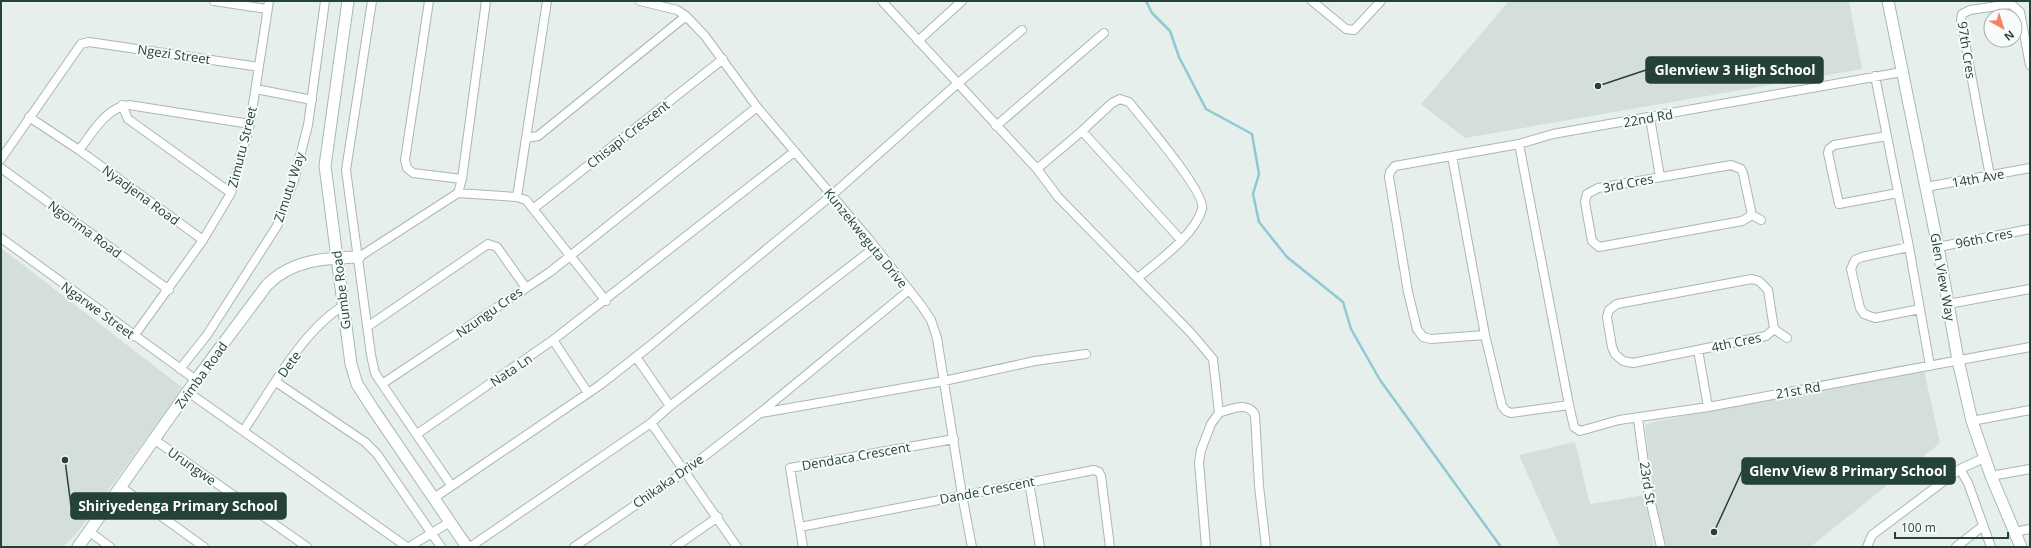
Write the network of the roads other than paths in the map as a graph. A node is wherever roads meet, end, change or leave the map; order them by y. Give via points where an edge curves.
1 (214, 1) edge
2 (325, 1) edge
3 (348, 1) edge
4 (372, 1) edge
5 (429, 1) edge
6 (486, 1) edge
7 (547, 1) edge
8 (640, 1) edge
9 (882, 1) edge
10 (962, 1) edge
11 (1312, 1) edge
12 (1381, 1) edge
13 (1888, 1) edge
14 (268, 5) edge
15 (686, 16) junction
16 (1022, 30) dead end
17 (1104, 33) dead end
18 (918, 41) junction
19 (723, 59) junction
20 (2030, 65) edge
21 (259, 67) junction
22 (1902, 72) junction
23 (1875, 76) junction
24 (957, 84) junction
25 (256, 89) junction
26 (312, 100) junction
27 (122, 106) junction
28 (757, 106) junction
29 (29, 117) junction
30 (1650, 118) junction
31 (250, 124) junction
32 (996, 126) junction
33 (1082, 131) junction
34 (1888, 136) junction
35 (527, 138) junction
36 (1519, 144) junction
37 (79, 150) junction
38 (794, 152) junction
39 (1452, 156) junction
40 (1, 159) edge
41 (1, 168) edge
42 (2030, 168) edge
43 (1037, 169) junction
44 (1660, 176) junction
45 (1990, 176) junction
46 (462, 178) junction
47 (1926, 187) junction
48 (231, 193) junction
49 (458, 193) junction
50 (1898, 193) junction
51 (832, 195) junction
52 (517, 197) junction
53 (533, 209) junction
54 (1752, 214) junction
55 (1761, 220) dead end
56 (2030, 229) edge
57 (1, 238) edge
58 (203, 240) junction
59 (1181, 240) junction
60 (1909, 247) junction
61 (1938, 247) junction
62 (874, 248) junction
63 (569, 256) junction
64 (359, 257) junction
65 (338, 258) junction
66 (1138, 278) junction
67 (526, 288) junction
68 (2030, 289) edge
69 (169, 290) junction
70 (908, 291) junction
71 (606, 301) junction
72 (1948, 304) junction
73 (343, 306) junction
74 (1920, 309) junction
75 (367, 327) junction
76 (1774, 329) junction
77 (1485, 335) junction
78 (134, 336) junction
79 (1787, 338) dead end
80 (554, 340) junction
81 (2030, 347) edge
82 (1698, 350) junction
83 (1086, 354) dead end
84 (636, 357) junction
85 (1958, 360) junction
86 (1930, 366) junction
87 (180, 369) junction
88 (196, 380) junction
89 (944, 381) junction
90 (276, 382) junction
91 (382, 384) junction
92 (188, 392) junction
93 (588, 393) junction
94 (1569, 405) junction
95 (670, 406) junction
96 (1708, 407) junction
97 (2030, 410) edge
98 (760, 413) junction
99 (1219, 413) junction
100 (1638, 419) junction
101 (1972, 421) junction
102 (651, 423) junction
103 (244, 430) junction
104 (417, 434) junction
105 (954, 439) junction
106 (155, 440) junction
107 (1984, 458) junction
108 (1960, 469) junction
109 (2030, 469) edge
110 (684, 472) junction
111 (1991, 476) junction
112 (1029, 482) junction
113 (451, 485) junction
114 (121, 487) junction
115 (962, 495) junction
116 (434, 498) junction
117 (718, 518) junction
118 (450, 522) junction
119 (1983, 526) junction
120 (800, 527) junction
121 (2030, 529) edge
122 (90, 532) junction
123 (2014, 532) junction
124 (432, 534) junction
125 (78, 547) edge
126 (110, 547) edge
127 (204, 547) edge
128 (307, 547) edge
129 (408, 547) edge
130 (441, 547) edge
131 (469, 547) edge
132 (574, 547) edge
133 (676, 547) edge
134 (737, 547) edge
135 (803, 547) edge
136 (972, 547) edge
137 (1040, 547) edge
138 (1110, 547) edge
139 (1206, 547) edge
140 (1266, 547) edge
141 (1661, 547) edge
142 (1867, 547) edge
143 (1956, 547) edge
144 (1992, 547) edge
145 (2021, 547) edge

1 - 14 street
2 - 26 street, Zimutu Way
3 - 65 street, Gumbe Road via 325,166
4 - 64 street via 346,170
5 - 46 street via 404,160 406,168 413,173
6 - 46 street
7 - 35 street
8 - 15 street, Kunzekweguta Drive via 677,10
9 - 18 street
10 - 18 street
11 - 12 street via 1346,29 1354,30
13 - 22 street, Glen View Way
14 - 21 street, Zimutu Street
15 - 19 street, Kunzekweguta Drive
15 - 35 street via 538,136
16 - 24 street
17 - 32 street
18 - 24 street
19 - 28 street, Kunzekweguta Drive
19 - 53 street, Chisapi Crescent
20 - 45 street, 97th Cres via 2020,12 2016,7 2011,4 1970,10 1962,14 1961,21
21 - 25 street, Zimutu Street
21 - 29 street, Ngezi Street via 89,42 82,44
22 - 23 street, 22nd Rd
22 - 47 street, Glen View Way
23 - 30 street, 22nd Rd
23 - 34 street
24 - 32 street
24 - 51 street
25 - 26 street
25 - 31 street, Zimutu Street
26 - 87 street, Zimutu Way via 294,180 277,226 207,335
27 - 31 street
27 - 37 street via 114,109 103,120
27 - 48 street via 128,119
28 - 38 street, Kunzekweguta Drive
28 - 63 street
29 - 37 street, Nyadjena Road
29 - 40 street
30 - 36 street, 22nd Rd via 1553,134
30 - 44 street
31 - 48 street, Zimutu Street
32 - 43 street
33 - 43 street
33 - 59 street
33 - 59 street via 1112,103 1120,99 1129,102 1177,162 1201,200 1203,208 1198,219
34 - 50 street
34 - 50 street via 1834,145 1828,153 1839,204
35 - 52 street
36 - 39 street, 22nd Rd
36 - 94 street, 21st Rd
37 - 58 street, Nyadjena Road
38 - 51 street, Kunzekweguta Drive
38 - 71 street, Nata Ln
39 - 77 street
39 - 77 street, 22nd Rd via 1395,166 1389,177 1408,292 1417,329 1423,337 1431,339
41 - 69 street, Ngorima Road
42 - 45 street, 14th Ave
43 - 66 street via 1058,197
44 - 54 street, 3rd Cres via 1732,165 1737,167 1743,173
44 - 54 street, 3rd Cres via 1598,188 1587,194 1585,202 1592,241 1595,245 1603,248 1742,221
45 - 47 street, 14th Ave
46 - 49 street
47 - 61 street, Glen View Way
48 - 58 street, Zimutu Street
49 - 52 street
49 - 64 street
50 - 60 street
51 - 62 street, Kunzekweguta Drive
51 - 84 street
52 - 53 street via 526,200
53 - 63 street
54 - 55 street
56 - 61 street, 96th Cres
57 - 78 street, Ngarwe Street
58 - 69 street, Zimutu Street
59 - 66 street
60 - 74 street
60 - 74 street via 1862,257 1855,260 1851,269 1860,308 1864,314 1875,318
61 - 72 street, Glen View Way
62 - 70 street, Kunzekweguta Drive
62 - 95 street
63 - 67 street
63 - 71 street
64 - 65 street, Zvimba Road
64 - 75 street
65 - 73 street, Gumbe Road
65 - 88 street, Zvimba Road via 295,265 276,276
66 - 99 street via 1213,359
67 - 75 street, Nzungu Cres via 497,247 488,244
67 - 91 street, Nzungu Cres
68 - 72 street
69 - 78 street, Zimutu Street
70 - 89 street, Kunzekweguta Drive via 931,320 937,338
70 - 98 street, Chikaka Drive
71 - 80 street, Nata Ln
72 - 85 street, Glen View Way
73 - 90 street, Dete via 329,314 313,330
73 - 116 street, Gumbe Road via 350,364 357,384
74 - 86 street
75 - 91 street via 371,355
76 - 79 street
76 - 82 street, 4th Cres via 1766,336
76 - 82 street, 4th Cres via 1768,290 1759,281 1752,279 1622,302 1609,310 1607,317 1612,347 1623,361 1633,363
77 - 94 street via 1502,406 1506,411 1511,413
78 - 87 street, Ngarwe Street
80 - 93 street
80 - 104 street, Nata Ln
81 - 85 street, 21st Rd
82 - 96 street
83 - 89 street, Chikaka Drive via 1035,361
84 - 93 street
84 - 95 street
85 - 86 street, 21st Rd
85 - 101 street, Glen View Way
86 - 96 street, 21st Rd
87 - 88 street, Ngarwe Street
88 - 92 street, Zvimba Road
89 - 98 street, Chikaka Drive
89 - 105 street, Kunzekweguta Drive
90 - 103 street, Dete
90 - 124 street via 365,442 377,454
91 - 104 street
92 - 103 street
92 - 106 street, Zvimba Road
93 - 113 street
94 - 100 street, 21st Rd via 1574,427 1580,431 1620,420
95 - 102 street
96 - 100 street, 21st Rd
97 - 101 street
98 - 110 street, Chikaka Drive
99 - 139 street via 1211,424 1199,462
99 - 140 street via 1244,406 1255,415
100 - 141 street, 23rd St via 1647,486
101 - 107 street, Glen View Way
102 - 110 street
102 - 131 street
103 - 129 street
104 - 113 street
105 - 115 street, Kunzekweguta Drive
105 - 120 street, Dendaca Crescent via 790,468
106 - 114 street, Zvimba Road
106 - 128 street, Urungwe
107 - 108 street
107 - 111 street, Glen View Way
108 - 119 street via 1968,483
108 - 142 street via 1872,535
109 - 111 street
110 - 117 street
110 - 132 street, Chikaka Drive
111 - 123 street, Glen View Way
112 - 115 street, Dande Crescent
112 - 137 street
112 - 138 street, Dande Crescent via 1094,470 1099,472
113 - 116 street
114 - 122 street, Zvimba Road
114 - 127 street
115 - 120 street, Dande Crescent
115 - 136 street, Kunzekweguta Drive
116 - 118 street, Gumbe Road
117 - 133 street
117 - 134 street
118 - 124 street
118 - 131 street, Gumbe Road
119 - 143 street
119 - 144 street
120 - 135 street, Dendaca Crescent
121 - 123 street
122 - 125 street, Zvimba Road
122 - 126 street
123 - 145 street, Glen View Way
124 - 129 street
124 - 130 street

